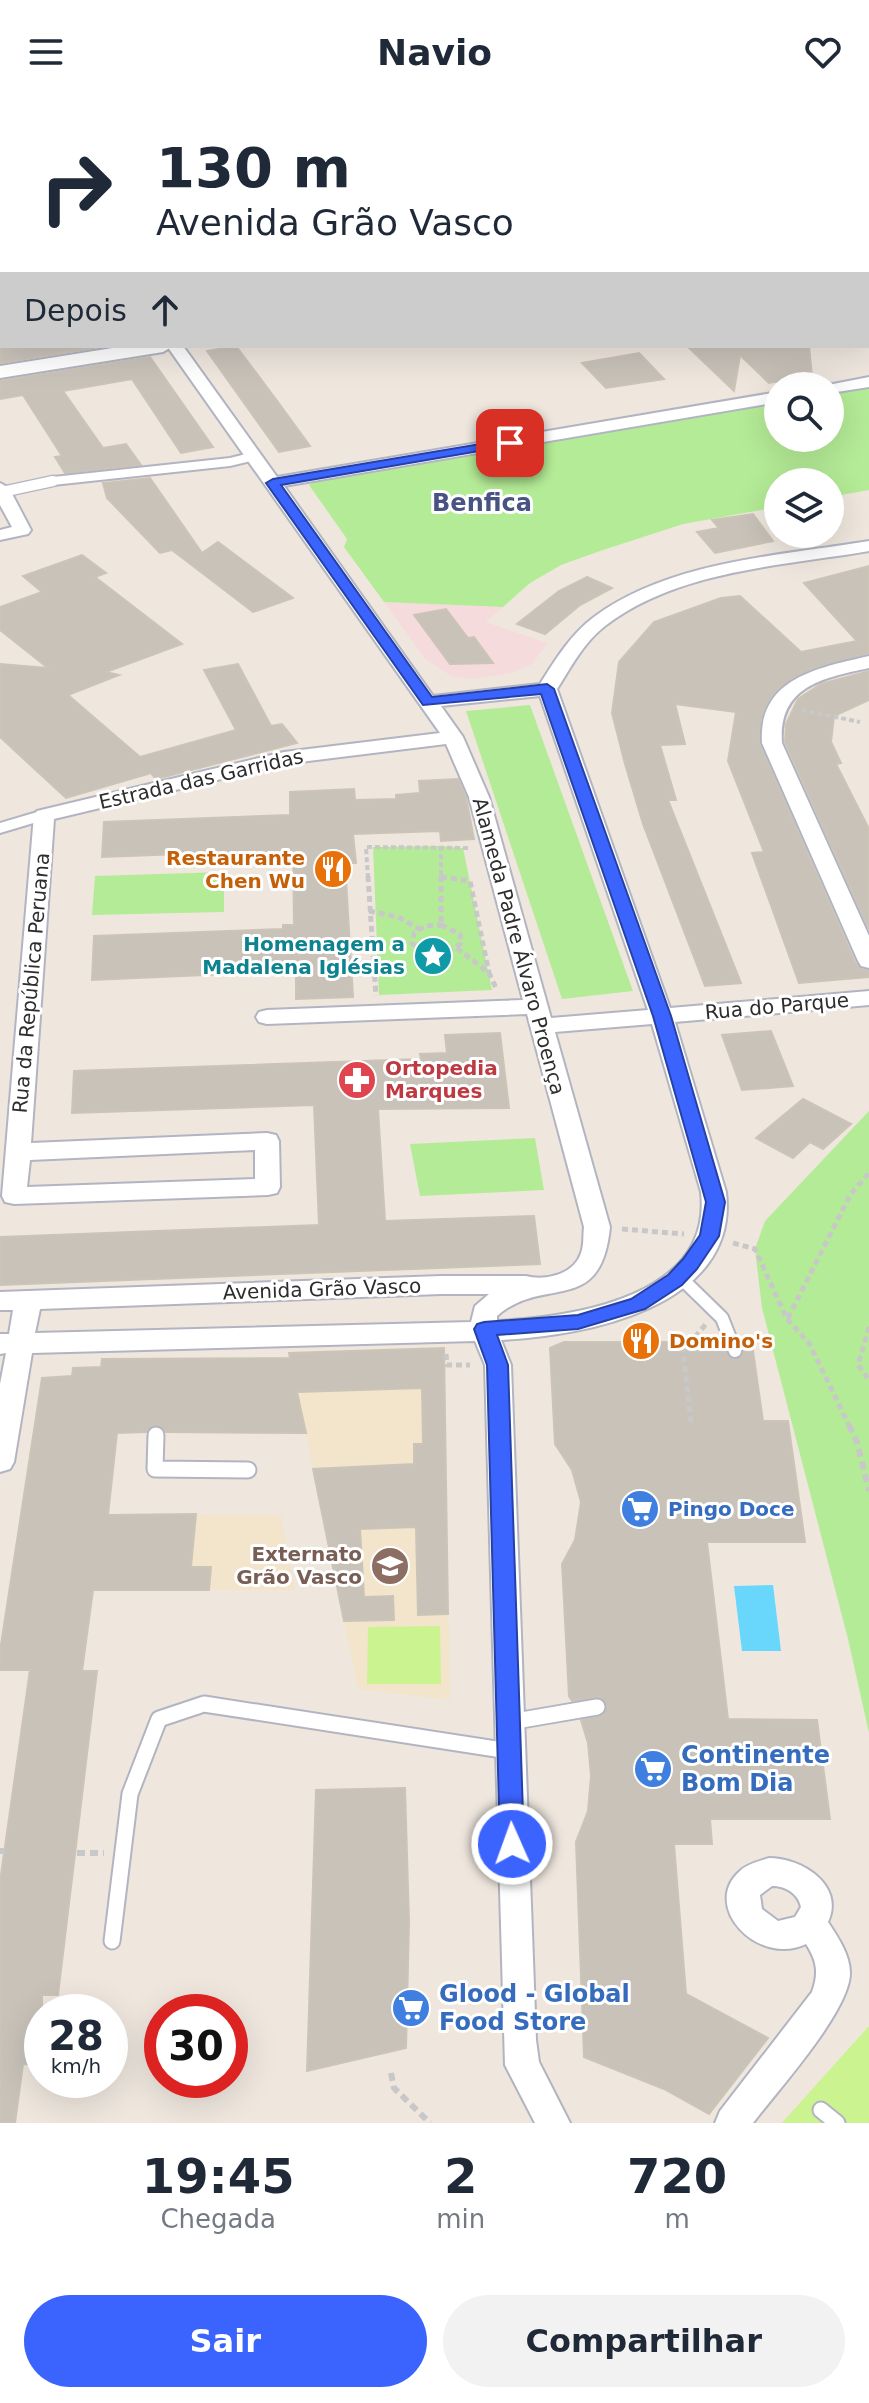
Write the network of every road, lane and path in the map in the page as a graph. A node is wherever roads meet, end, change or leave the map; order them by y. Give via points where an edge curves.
1 (150, 348) edge
2 (176, 348) edge
3 (0, 372) edge
4 (869, 382) edge
5 (844, 386) edge
6 (764, 399) edge
7 (254, 456) junction
8 (53, 481) joint
9 (273, 483) junction
10 (1, 490) edge
11 (0, 535) edge
12 (869, 546) edge
13 (869, 662) edge
14 (547, 689) junction
15 (428, 702) junction
16 (778, 705) junction
17 (860, 722) dead end
18 (453, 737) junction
19 (44, 815) junction
20 (0, 828) edge
21 (441, 846) junction
22 (493, 849) junction
23 (441, 877) junction
24 (369, 911) junction
25 (441, 925) junction
26 (419, 929) junction
27 (457, 948) junction
28 (869, 961) edge
29 (489, 973) junction
30 (869, 998) edge
31 (505, 1008) junction
32 (377, 1013) junction
33 (538, 1016) junction
34 (662, 1016) junction
35 (267, 1017) dead end
36 (18, 1152) junction
37 (869, 1173) edge
38 (597, 1227) junction
39 (710, 1236) junction
40 (679, 1276) junction
41 (553, 1285) junction
42 (28, 1300) junction
43 (0, 1301) edge
44 (717, 1312) junction
45 (787, 1319) junction
46 (869, 1327) edge
47 (484, 1329) junction
48 (10, 1344) edge
49 (735, 1351) dead end
50 (869, 1380) edge
51 (691, 1422) dead end
52 (156, 1435) dead end
53 (0, 1462) edge
54 (248, 1470) dead end
55 (869, 1491) edge
56 (597, 1707) dead end
57 (509, 1736) junction
58 (811, 1924) dead end
59 (112, 1941) dead end
60 (391, 2073) dead end
61 (821, 2110) dead end
62 (430, 2123) edge
63 (553, 2123) edge
64 (732, 2123) edge
65 (837, 2123) edge

1 - 3 street
2 - 7 street, Alameda Padre Álvaro Proença
4 - 5 street
6 - 9 street
7 - 8 street
7 - 9 street, Alameda Padre Álvaro Proença
8 - 10 lane
9 - 15 street, Alameda Padre Álvaro Proença
10 - 11 street via 22,530
12 - 14 street via 733,571 632,602 599,622 574,646
13 - 16 street via 796,686
14 - 15 street
14 - 34 street
15 - 18 street, Alameda Padre Álvaro Proença
16 - 17 path
16 - 28 street via 771,719 772,743
18 - 19 street, Estrada das Garridas via 284,758
18 - 22 street, Alameda Padre Álvaro Proença via 479,797
19 - 20 street, Estrada das Garridas
19 - 36 street, Rua da República Peruana
21 - 22 path
21 - 23 path
21 - 24 path via 366,847
22 - 33 street, Alameda Padre Álvaro Proença
23 - 25 path
23 - 29 path via 470,881
24 - 26 path via 398,917
24 - 32 path
25 - 26 path
25 - 27 path via 460,934
26 - 27 path via 412,943 421,951 436,955
27 - 29 path
29 - 31 path
30 - 34 street, Rua do Parque
31 - 32 street
31 - 33 street
32 - 35 street
33 - 34 street, Rua do Parque
33 - 38 street, Alameda Padre Álvaro Proença
34 - 39 street via 715,1202
36 - 36 street, Rua da República Peruana via 14,1196 268,1187 267,1141
37 - 45 path via 850,1195
38 - 39 path
38 - 41 street, Alameda Padre Álvaro Proença via 598,1246 587,1269
39 - 40 street
39 - 45 path via 755,1249
40 - 44 lane
40 - 47 street via 659,1292 598,1318
41 - 42 street, Avenida Grão Vasco
41 - 47 street via 497,1301 484,1313
42 - 43 street, Avenida Grão Vasco
42 - 48 street
44 - 49 lane via 733,1337
44 - 51 path via 683,1351
45 - 55 path via 809,1343 857,1442
46 - 50 path via 858,1365
47 - 48 street
47 - 57 street via 498,1365
48 - 53 street
52 - 54 lane via 155,1469
56 - 57 lane
57 - 59 lane via 204,1704 159,1719 130,1794
57 - 63 street via 519,2040 522,2065
58 - 64 street via 829,1950 834,1983
60 - 62 path via 394,2088
61 - 65 lane

